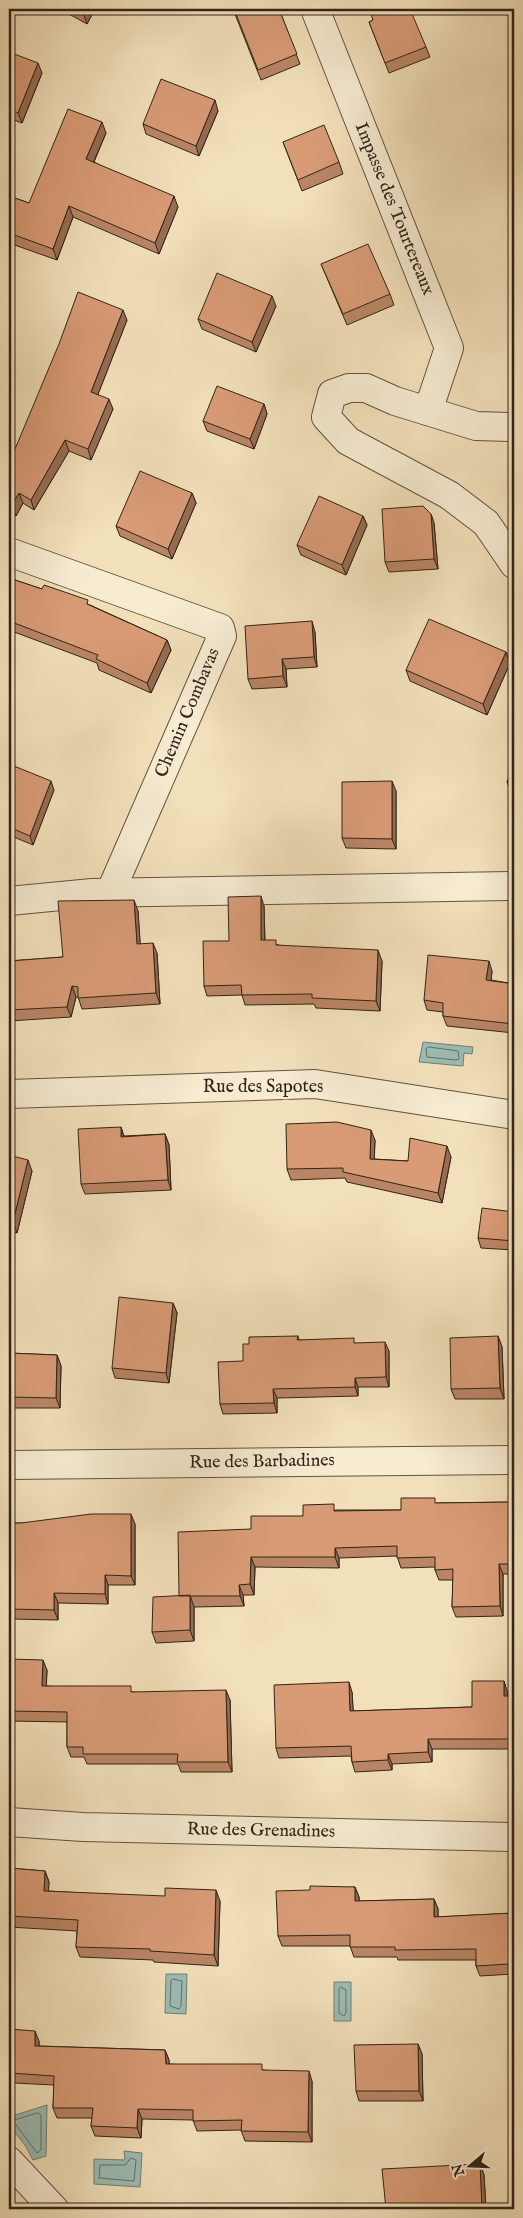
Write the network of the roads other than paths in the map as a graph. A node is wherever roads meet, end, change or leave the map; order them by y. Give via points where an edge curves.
1 (314, 9) edge
2 (428, 411) junction
3 (514, 427) edge
4 (9, 552) edge
5 (514, 564) edge
6 (514, 886) edge
7 (110, 893) junction
8 (9, 901) edge
9 (9, 1094) edge
10 (514, 1116) edge
11 (514, 1460) edge
12 (9, 1465) edge
13 (9, 1822) edge
14 (514, 1837) edge
15 (9, 2161) edge
16 (54, 2209) edge

1 - 2 street, Impasse des Tourtereaux via 449,348
2 - 3 street via 476,426
2 - 5 street via 366,388 349,388 332,394 326,417 348,441 448,495 486,523
4 - 7 street, Chemin Combavas via 220,628 222,636
6 - 7 street
7 - 8 street
9 - 10 street, Rue des Sapotes via 314,1084
11 - 12 street, Rue des Barbadines
13 - 14 street, Rue des Grenadines via 83,1827
15 - 16 street

